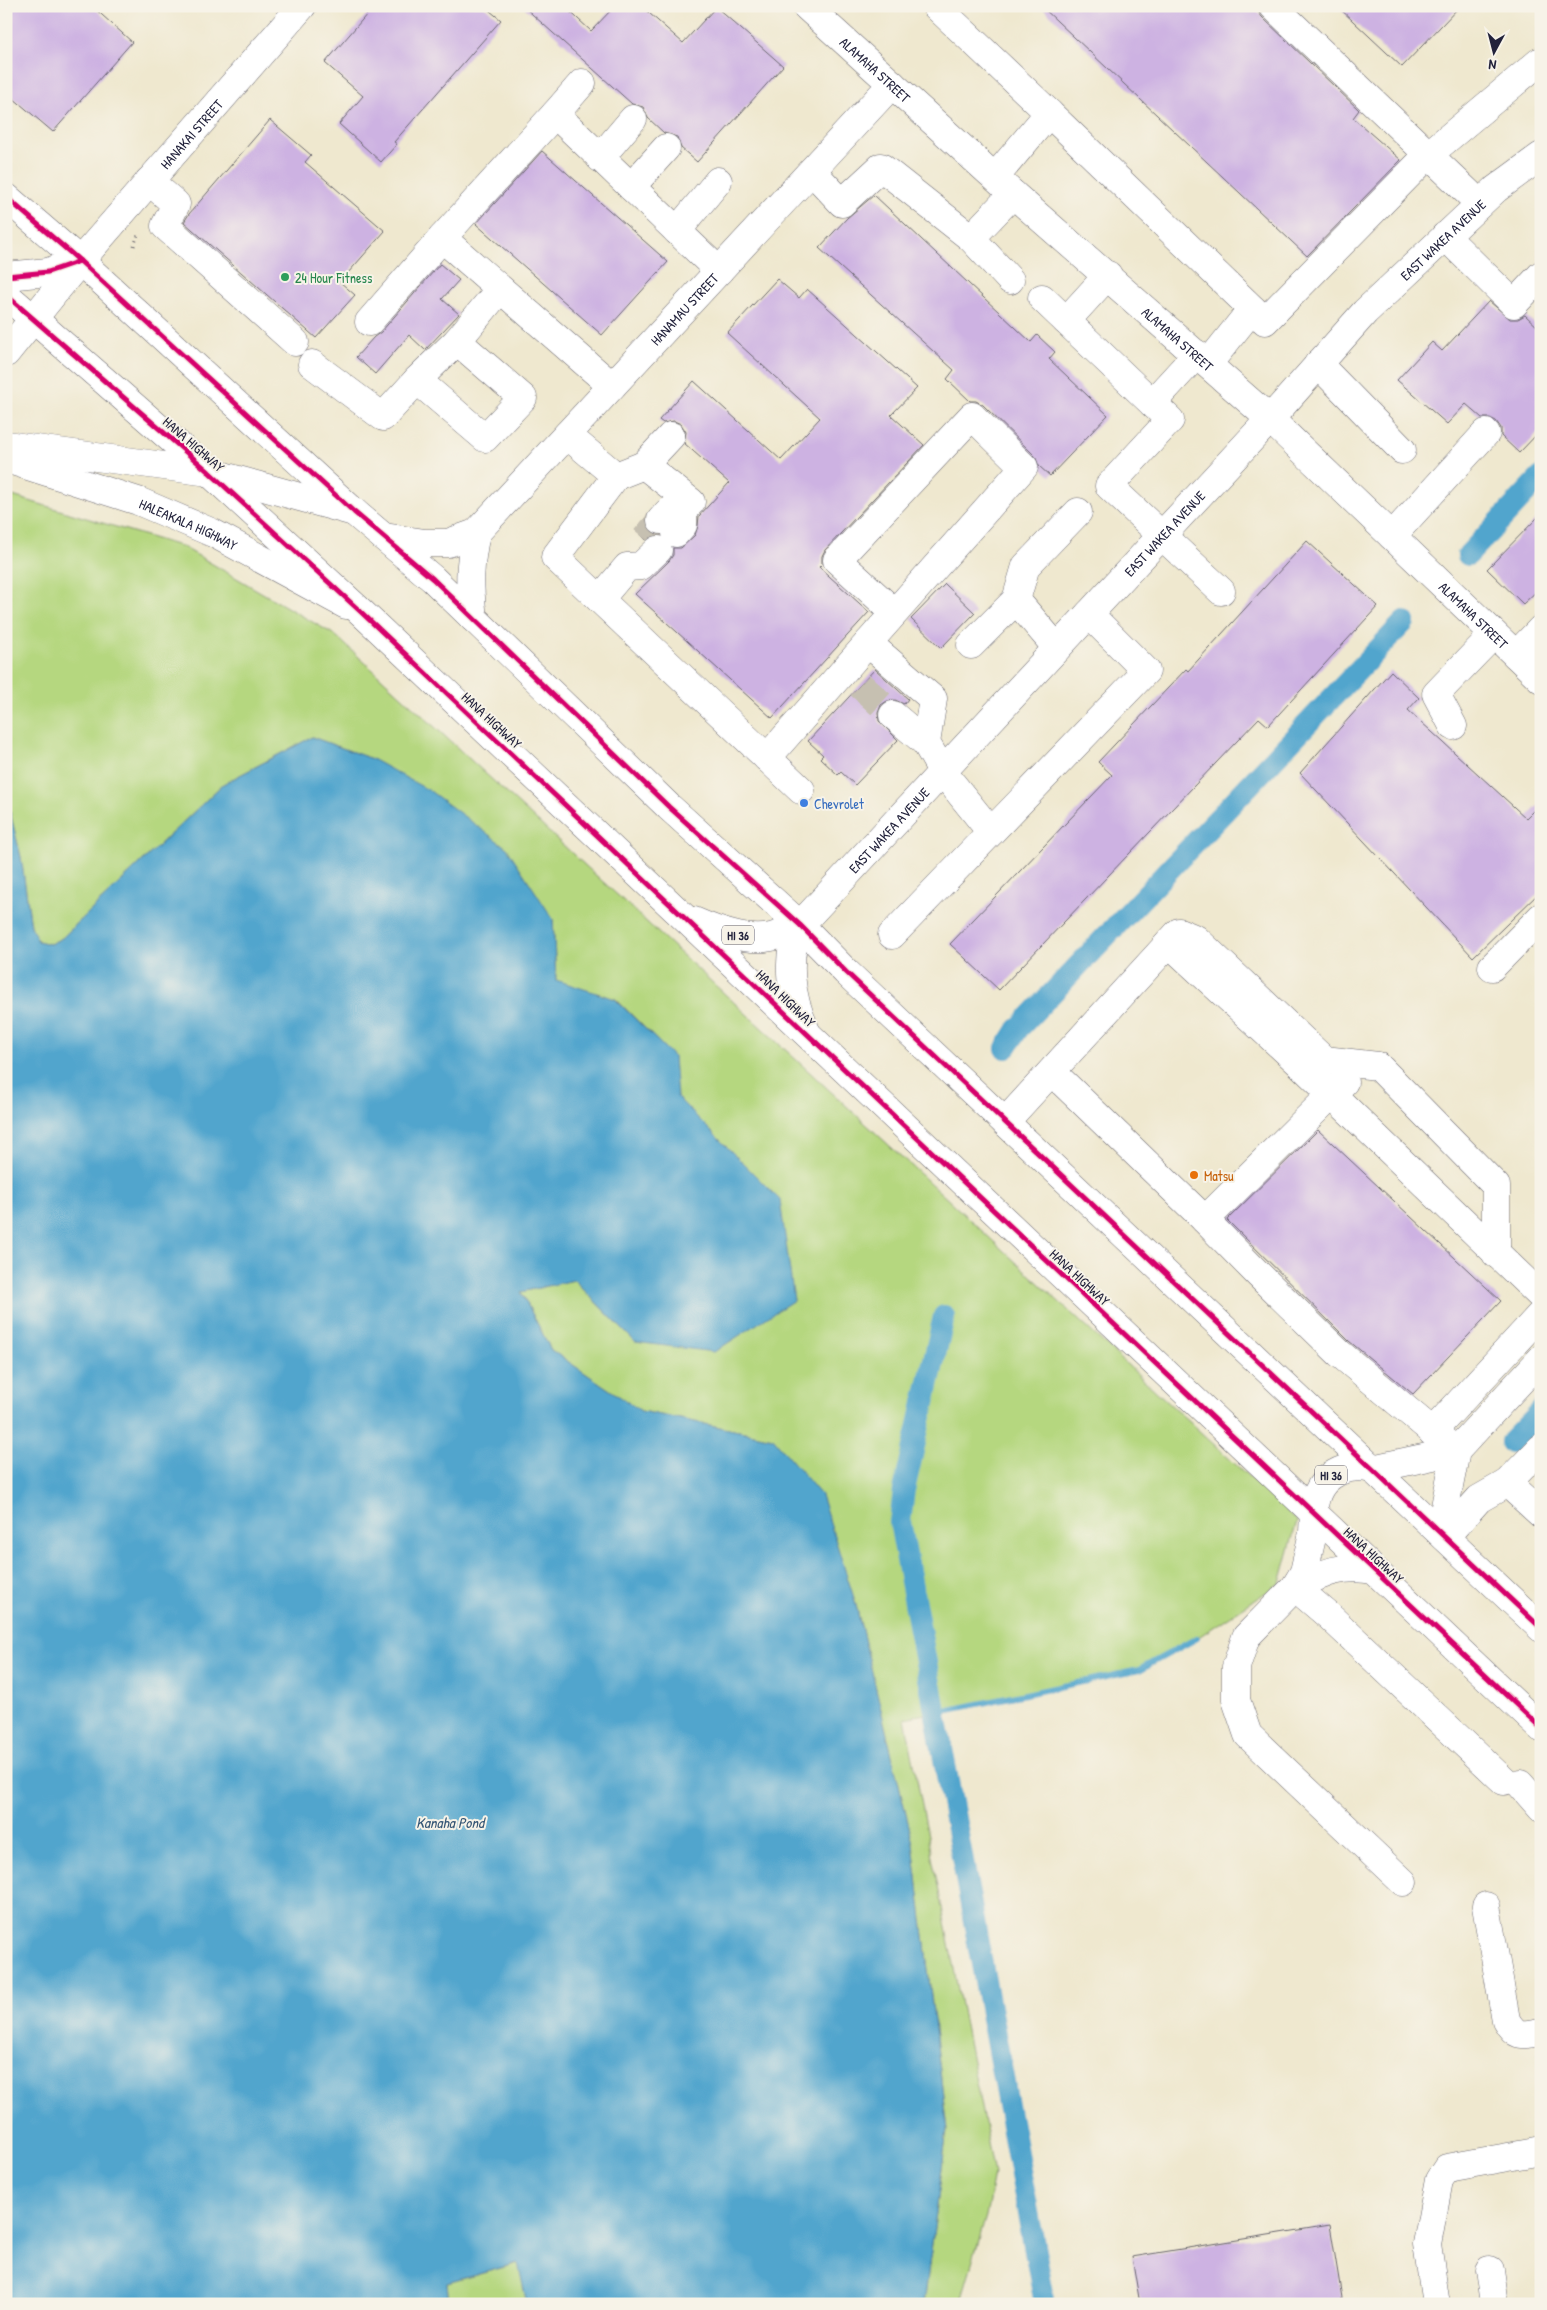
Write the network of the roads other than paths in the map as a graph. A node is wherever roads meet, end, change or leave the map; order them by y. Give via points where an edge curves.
1 (302, 6) edge
2 (936, 6) edge
3 (1273, 6) edge
4 (820, 11) edge
5 (1539, 62) dead end
6 (582, 82) dead end
7 (892, 84) junction
8 (1049, 113) junction
9 (554, 114) junction
10 (634, 119) dead end
11 (666, 148) dead end
12 (1428, 155) junction
13 (600, 158) junction
14 (1538, 162) edge
15 (812, 171) junction
16 (149, 181) junction
17 (718, 181) dead end
18 (1004, 185) junction
19 (631, 187) junction
20 (6, 197) edge
21 (1480, 204) junction
22 (677, 231) junction
23 (1445, 236) junction
24 (442, 238) junction
25 (971, 238) junction
26 (80, 261) junction
27 (719, 271) junction
28 (1108, 275) junction
29 (1541, 275) edge
30 (6, 276) edge
31 (1010, 280) dead end
32 (500, 289) junction
33 (6, 295) edge
34 (1042, 298) dead end
35 (1252, 309) junction
36 (34, 318) junction
37 (1066, 321) junction
38 (369, 322) dead end
39 (457, 341) junction
40 (295, 342) dead end
41 (6, 353) edge
42 (1203, 359) junction
43 (312, 364) dead end
44 (1318, 364) junction
45 (417, 380) junction
46 (612, 386) junction
47 (1152, 403) junction
48 (1270, 419) junction
49 (1486, 433) dead end
50 (567, 435) junction
51 (671, 436) dead end
52 (6, 445) edge
53 (1402, 450) dead end
54 (6, 459) edge
55 (644, 465) junction
56 (209, 472) junction
57 (616, 476) junction
58 (354, 512) junction
59 (1078, 512) dead end
60 (476, 533) junction
61 (1162, 536) junction
62 (1392, 536) junction
63 (384, 537) junction
64 (1221, 592) dead end
65 (600, 599) junction
66 (1016, 600) junction
67 (361, 612) junction
68 (894, 612) junction
69 (1089, 614) junction
70 (473, 618) junction
71 (1541, 629) edge
72 (1494, 634) junction
73 (868, 643) junction
74 (972, 645) dead end
75 (1057, 648) junction
76 (1516, 655) junction
77 (1541, 679) edge
78 (893, 715) tunnel mouth
79 (1454, 726) dead end
80 (926, 743) junction
81 (767, 758) junction
82 (942, 771) junction
83 (801, 790) dead end
84 (991, 832) junction
85 (678, 911) junction
86 (1541, 917) edge
87 (800, 925) junction
88 (892, 935) dead end
89 (1169, 943) junction
90 (1492, 967) dead end
91 (808, 1035) junction
92 (1363, 1063) junction
93 (1052, 1072) junction
94 (1332, 1094) junction
95 (1005, 1122) junction
96 (1205, 1220) junction
97 (1496, 1254) junction
98 (1541, 1296) edge
99 (1541, 1314) edge
100 (1541, 1359) edge
101 (1432, 1432) junction
102 (1541, 1448) edge
103 (1456, 1451) junction
104 (1372, 1469) junction
105 (1507, 1483) junction
106 (1314, 1513) junction
107 (1541, 1514) edge
108 (1442, 1535) junction
109 (1374, 1570) junction
110 (1295, 1587) junction
111 (1541, 1628) edge
112 (1541, 1728) edge
113 (1541, 1808) edge
114 (1403, 1882) dead end
115 (1486, 1906) dead end
116 (1541, 2032) edge
117 (1541, 2151) edge
118 (1490, 2270) dead end
119 (1436, 2304) edge
120 (1495, 2304) edge

1 - 16 main road, HANAKAI STREET
2 - 8 main road
3 - 12 main road
4 - 7 main road, ALAMAHA STREET
5 - 12 main road
6 - 9 main road
7 - 15 main road, HANAMAU STREET
7 - 18 main road, ALAMAHA STREET
8 - 18 main road
8 - 35 main road
9 - 13 main road
9 - 24 main road
10 - 13 main road
11 - 19 main road
12 - 21 main road
12 - 35 main road via 1265,321
13 - 19 main road
14 - 21 main road, EAST WAKEA AVENUE via 1496,189
15 - 25 main road via 842,203 881,167
15 - 27 main road, HANAMAU STREET
16 - 26 main road, HANAKAI STREET
16 - 40 main road via 176,204 166,226
17 - 22 main road
18 - 25 main road
18 - 28 main road, ALAMAHA STREET
19 - 22 main road
20 - 26 main road, HI 36
21 - 23 main road, EAST WAKEA AVENUE
22 - 27 main road
23 - 29 main road via 1514,304
23 - 44 main road, EAST WAKEA AVENUE via 1365,312
24 - 32 main road
24 - 38 main road
25 - 31 main road
26 - 30 main road via 48,272
26 - 36 main road, HANAKAI STREET
26 - 58 main road, HI 36
27 - 46 main road, HANAMAU STREET
28 - 37 main road
28 - 42 main road, ALAMAHA STREET
32 - 39 main road
32 - 46 main road
33 - 36 main road, HANA HIGHWAY / HI 36
34 - 37 main road
35 - 42 main road
36 - 41 main road
36 - 56 main road, HANA HIGHWAY / HI 36
37 - 47 main road
39 - 45 main road
39 - 45 main road via 523,398 485,438
42 - 47 main road
42 - 48 main road, ALAMAHA STREET
43 - 45 main road via 383,417
44 - 48 main road, EAST WAKEA AVENUE
44 - 53 main road
46 - 50 main road, HANAMAU STREET
47 - 61 main road via 1170,420 1109,486
48 - 61 main road, EAST WAKEA AVENUE
48 - 62 main road, ALAMAHA STREET
49 - 62 main road
50 - 57 main road
50 - 60 main road, HANAMAU STREET
51 - 55 main road
52 - 56 main road
54 - 67 main road, HALEAKALA HIGHWAY via 138,501 205,530
55 - 57 main road
55 - 65 main road via 691,502 664,530 641,566 627,567
56 - 58 main road
56 - 67 main road, HANA HIGHWAY / HI 36
57 - 65 main road via 555,557
58 - 63 main road, HI 36
59 - 66 main road via 1026,566
60 - 63 main road, HANAMAU STREET via 448,542
60 - 70 main road via 469,582
61 - 64 main road
61 - 69 main road, EAST WAKEA AVENUE
62 - 72 main road, ALAMAHA STREET
63 - 70 main road, HI 36
65 - 81 main road
66 - 74 main road
66 - 75 main road
67 - 85 main road, HANA HIGHWAY / HI 36
68 - 68 main road via 1024,467 972,416 837,560
68 - 73 main road
69 - 75 main road, EAST WAKEA AVENUE
69 - 84 main road via 1146,671
70 - 87 main road, HI 36 via 669,807
71 - 76 main road
72 - 76 main road, ALAMAHA STREET
72 - 79 main road via 1436,694
73 - 80 main road via 932,699
73 - 81 main road via 852,678
75 - 82 main road, EAST WAKEA AVENUE
76 - 77 main road, ALAMAHA STREET
78 - 80 main road
80 - 82 main road
81 - 83 main road
82 - 84 main road
82 - 87 main road, EAST WAKEA AVENUE
84 - 88 main road
85 - 87 main road, HI 36 via 713,929 748,937 771,937
85 - 91 main road, HANA HIGHWAY / HI 36
86 - 90 main road
87 - 91 main road, HI 36 via 794,938 791,970 796,1004
87 - 95 main road, HI 36
89 - 92 main road via 1179,932 1196,939 1324,1060
89 - 93 main road
89 - 94 main road
91 - 106 main road, HANA HIGHWAY / HI 36
92 - 94 main road
92 - 97 main road via 1378,1066 1496,1186
93 - 95 main road
93 - 96 main road
94 - 96 main road
94 - 97 main road
95 - 104 main road, HI 36
96 - 101 main road via 1339,1352
97 - 98 main road
99 - 101 main road
100 - 103 main road
101 - 103 main road
102 - 105 main road
103 - 104 main road
103 - 108 main road
104 - 106 main road, HI 36 via 1352,1467 1333,1474 1317,1493
104 - 108 main road, HI 36
105 - 107 main road
105 - 108 main road via 1479,1499
106 - 109 main road, HANA HIGHWAY / HI 36
106 - 110 main road via 1310,1553
108 - 111 main road, HI 36
109 - 110 main road via 1356,1567 1337,1569
109 - 112 main road, HANA HIGHWAY / HI 36
110 - 113 main road
110 - 114 main road via 1246,1637 1236,1667 1236,1700 1248,1735
115 - 116 main road via 1506,2020 1511,2030 1520,2035
117 - 119 main road via 1447,2168 1439,2180 1428,2244
118 - 120 main road

